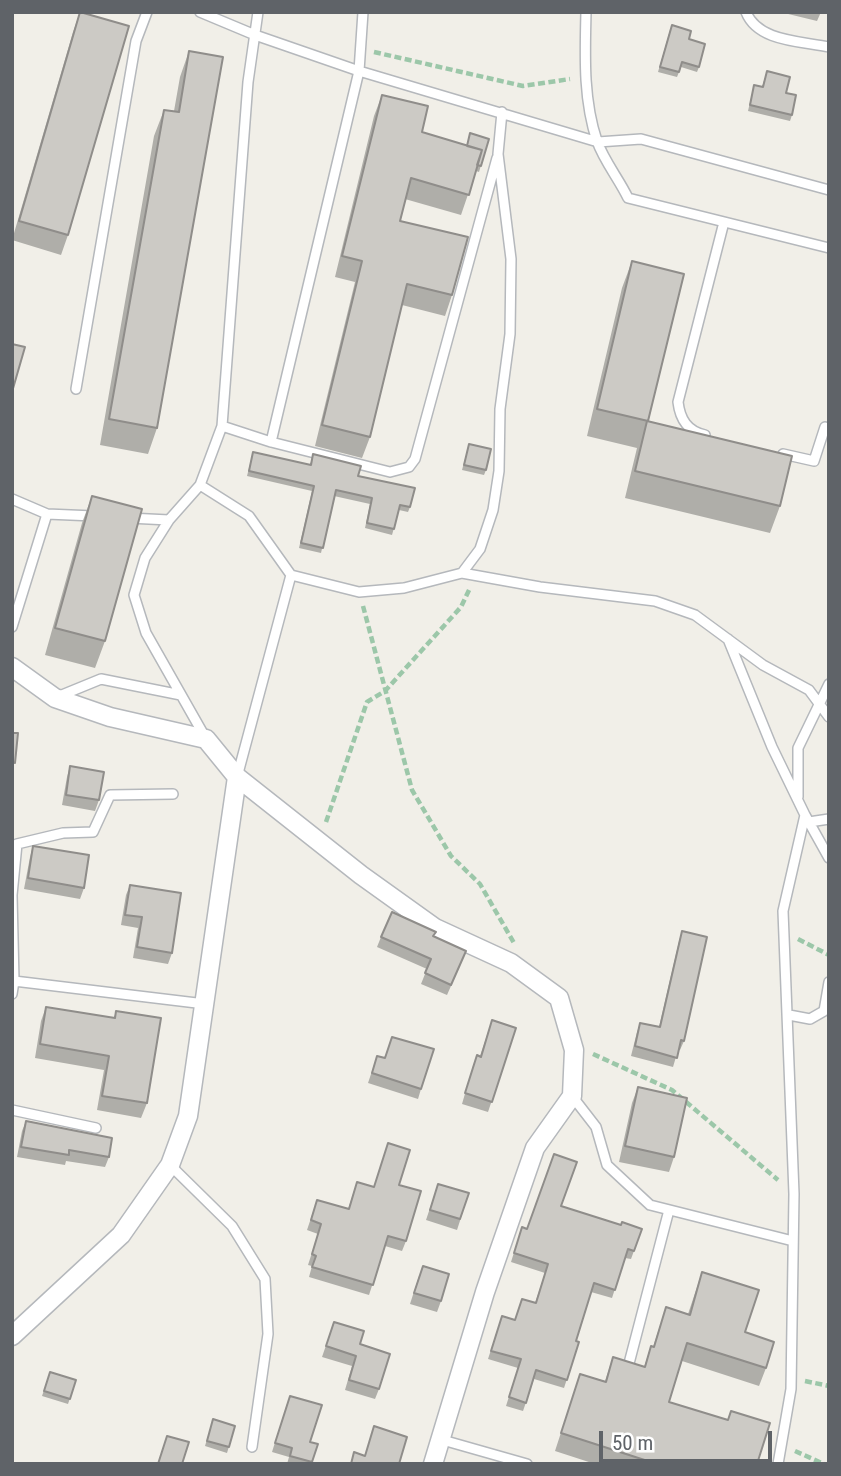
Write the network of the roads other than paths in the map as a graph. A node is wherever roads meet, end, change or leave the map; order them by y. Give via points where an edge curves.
1 (147, 12) edge
2 (200, 12) edge
3 (258, 12) edge
4 (363, 12) edge
5 (586, 12) edge
6 (746, 12) edge
7 (255, 35) junction
8 (829, 47) edge
9 (359, 71) junction
10 (502, 112) junction
11 (598, 142) junction
12 (498, 153) junction
13 (829, 190) edge
14 (724, 222) junction
15 (829, 248) edge
16 (76, 389) dead end
17 (222, 426) junction
18 (825, 427) dead end
19 (721, 439) edge
20 (271, 442) junction
21 (774, 452) edge
22 (200, 485) junction
23 (12, 499) edge
24 (47, 514) junction
25 (101, 517) edge
26 (115, 517) edge
27 (169, 520) junction
28 (462, 573) junction
29 (291, 575) junction
30 (12, 627) edge
31 (728, 639) junction
32 (12, 667) edge
33 (829, 684) edge
34 (181, 695) junction
35 (55, 698) junction
36 (818, 704) junction
37 (829, 717) edge
38 (205, 739) junction
39 (237, 777) junction
40 (173, 794) dead end
41 (798, 801) junction
42 (807, 819) junction
43 (829, 819) edge
44 (829, 858) edge
45 (14, 981) junction
46 (829, 982) edge
47 (12, 994) edge
48 (205, 1004) junction
49 (789, 1015) junction
50 (572, 1097) junction
51 (12, 1110) edge
52 (96, 1128) dead end
53 (170, 1165) junction
54 (669, 1210) junction
55 (793, 1241) junction
56 (12, 1336) edge
57 (626, 1371) edge
58 (439, 1439) junction
59 (252, 1447) dead end
60 (433, 1464) edge
61 (527, 1464) edge
62 (778, 1464) edge

1 - 16 lane via 136,41
2 - 7 lane
3 - 7 lane
4 - 9 lane
5 - 11 lane via 585,76
6 - 8 lane via 752,25 763,33
7 - 9 lane
7 - 17 lane
9 - 10 lane
9 - 20 lane
10 - 11 lane
10 - 12 lane
11 - 13 lane via 641,139
11 - 14 lane via 628,198
12 - 20 lane via 415,460 390,472
12 - 28 lane via 511,259 499,471 480,549
14 - 15 lane
14 - 19 lane via 678,402 679,413 694,433
17 - 20 lane
17 - 22 lane
18 - 21 lane via 814,461
22 - 27 lane
22 - 29 lane via 249,516
23 - 24 lane
24 - 25 lane
24 - 30 lane
26 - 27 lane
27 - 34 lane via 145,558 134,595 146,633
28 - 29 lane via 404,588 359,592
28 - 31 lane via 654,601 695,615
29 - 39 lane
31 - 36 lane via 809,690
31 - 41 lane
32 - 35 street
33 - 36 lane
34 - 35 lane via 101,679
34 - 38 lane
35 - 38 street via 110,717
36 - 37 lane
36 - 41 lane via 797,748
38 - 39 street
39 - 48 street
39 - 50 street via 435,928 511,963 559,998 573,1046
40 - 45 lane via 110,795 93,832 63,833 17,844 12,895
41 - 42 lane
42 - 43 lane
42 - 44 lane
42 - 49 lane via 783,911
45 - 47 lane
45 - 48 lane
46 - 49 lane via 824,1011 810,1019
48 - 53 street via 188,1116
49 - 55 lane
50 - 54 lane via 596,1127 607,1165 650,1205
50 - 58 street via 535,1148
51 - 52 lane
53 - 56 street via 121,1235
53 - 59 lane via 232,1226 265,1279 268,1334
54 - 55 lane
54 - 57 lane
55 - 62 lane via 791,1379
58 - 60 street
58 - 61 lane

